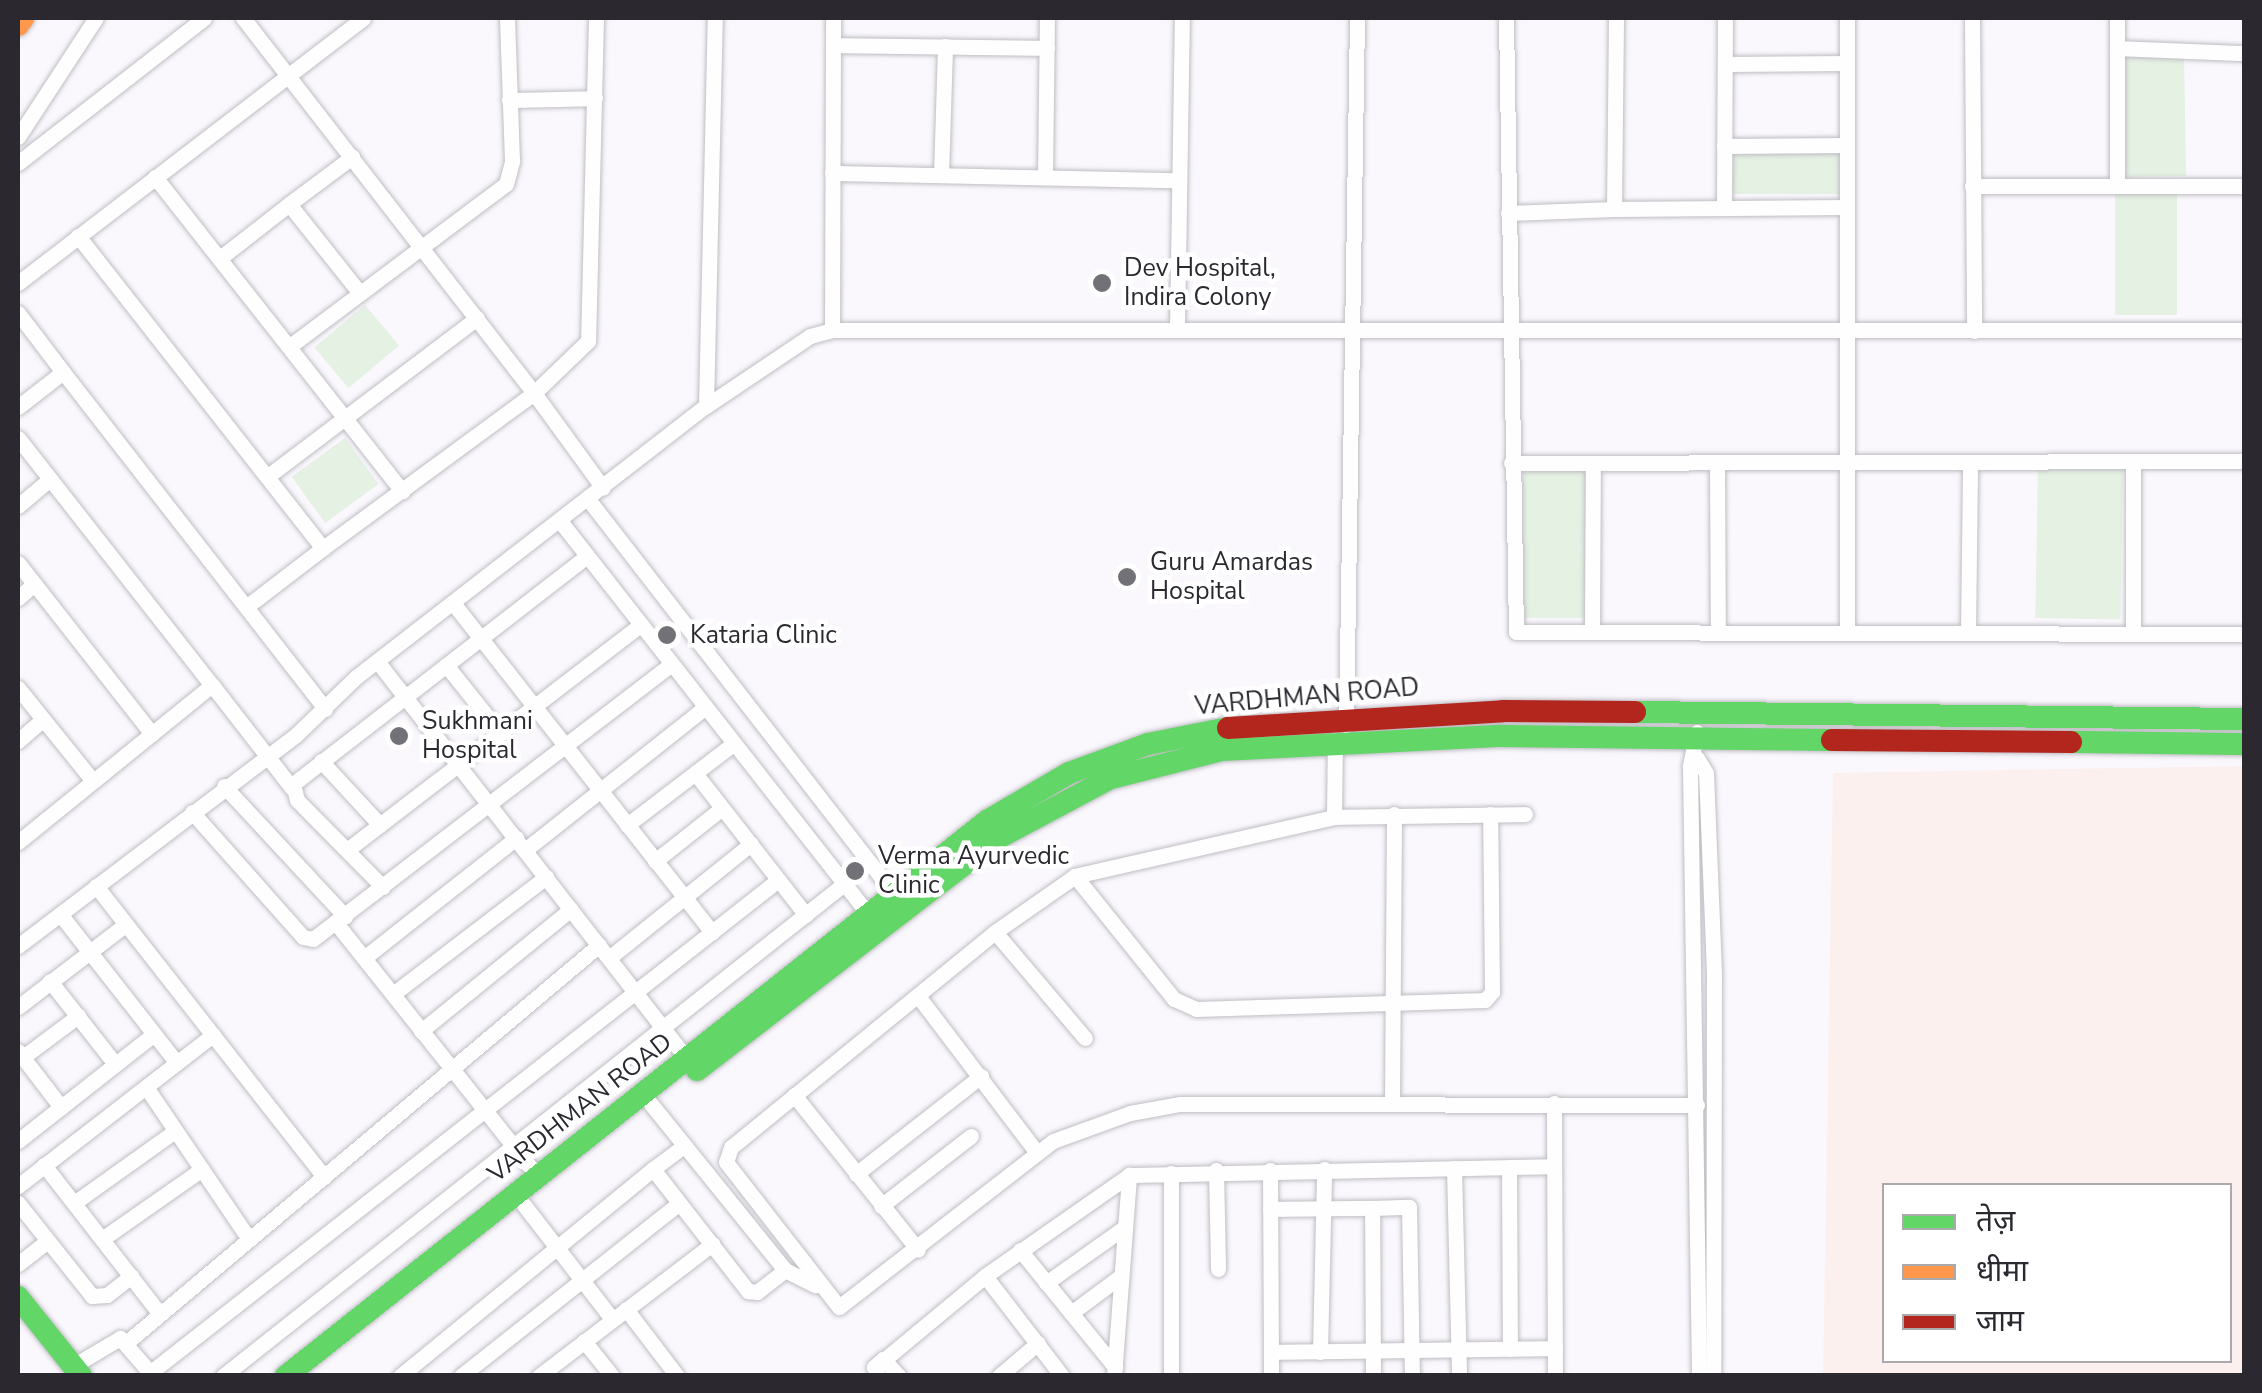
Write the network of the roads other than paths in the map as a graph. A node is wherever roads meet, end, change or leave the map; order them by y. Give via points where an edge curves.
1 (23, 18) edge
2 (96, 18) edge
3 (204, 18) edge
4 (243, 18) edge
5 (362, 18) edge
6 (507, 18) edge
7 (596, 18) edge
8 (716, 18) edge
9 (833, 18) edge
10 (1047, 18) edge
11 (1182, 18) edge
12 (1357, 18) edge
13 (1506, 18) edge
14 (1616, 18) edge
15 (1725, 18) edge
16 (1847, 18) edge
17 (1972, 18) edge
18 (2117, 18) edge
19 (18, 25) edge
20 (833, 44) junction
21 (945, 46) junction
22 (1046, 48) junction
23 (2118, 48) junction
24 (2244, 53) edge
25 (1847, 63) junction
26 (1725, 64) junction
27 (288, 74) junction
28 (595, 98) junction
29 (509, 100) junction
30 (18, 137) edge
31 (1847, 145) junction
32 (1724, 146) junction
33 (352, 157) junction
34 (18, 163) edge
35 (832, 173) junction
36 (941, 175) junction
37 (155, 176) junction
38 (1045, 177) junction
39 (1179, 180) junction
40 (2117, 183) junction
41 (1972, 186) junction
42 (2244, 186) edge
43 (290, 204) junction
44 (1724, 205) junction
45 (1847, 207) junction
46 (1614, 208) junction
47 (1508, 213) junction
48 (78, 236) junction
49 (420, 246) junction
50 (220, 258) junction
51 (18, 283) edge
52 (359, 292) junction
53 (18, 313) edge
54 (476, 318) junction
55 (1510, 328) junction
56 (1177, 329) junction
57 (832, 330) junction
58 (1353, 330) junction
59 (1847, 330) junction
60 (1974, 330) junction
61 (2244, 330) edge
62 (290, 346) junction
63 (63, 372) junction
64 (534, 392) junction
65 (706, 406) junction
66 (18, 407) edge
67 (346, 417) junction
68 (18, 438) edge
69 (2244, 461) edge
70 (1846, 462) junction
71 (1511, 464) junction
72 (1593, 464) junction
73 (1718, 464) junction
74 (1970, 464) junction
75 (2133, 464) junction
76 (268, 476) junction
77 (50, 479) junction
78 (603, 488) junction
79 (402, 491) junction
80 (588, 499) junction
81 (18, 506) edge
82 (560, 521) junction
83 (323, 548) junction
84 (587, 556) junction
85 (18, 563) edge
86 (34, 584) junction
87 (18, 598) edge
88 (453, 603) junction
89 (246, 607) junction
90 (640, 625) junction
91 (1592, 632) junction
92 (1718, 632) junction
93 (1847, 633) junction
94 (1968, 633) junction
95 (2133, 633) junction
96 (2244, 634) edge
97 (481, 639) junction
98 (377, 661) junction
99 (670, 664) junction
100 (446, 666) junction
101 (212, 685) junction
102 (18, 688) edge
103 (405, 696) junction
104 (534, 707) junction
105 (704, 708) junction
106 (325, 709) junction
107 (2244, 719) edge
108 (42, 720) junction
109 (1342, 733) junction
110 (152, 734) junction
111 (501, 734) junction
112 (1697, 735) junction
113 (18, 740) edge
114 (733, 744) junction
115 (2244, 744) edge
116 (564, 745) junction
117 (268, 755) junction
118 (321, 762) junction
119 (459, 765) junction
120 (695, 772) junction
121 (93, 781) junction
122 (224, 786) junction
123 (292, 788) junction
124 (600, 790) junction
125 (488, 805) junction
126 (722, 808) junction
127 (192, 812) junction
128 (1394, 814) junction
129 (1490, 814) junction
130 (1525, 814) dead end
131 (1334, 817) junction
132 (380, 825) junction
133 (627, 825) junction
134 (18, 842) edge
135 (520, 844) junction
136 (751, 844) junction
137 (346, 850) junction
138 (656, 861) junction
139 (1075, 876) junction
140 (546, 877) junction
141 (778, 880) junction
142 (844, 884) junction
143 (96, 886) junction
144 (382, 887) junction
145 (684, 896) junction
146 (900, 902) junction
147 (571, 908) junction
148 (60, 914) junction
149 (868, 914) junction
150 (806, 915) junction
151 (340, 920) junction
152 (126, 924) junction
153 (712, 932) junction
154 (995, 932) junction
155 (18, 946) edge
156 (89, 951) junction
157 (604, 952) junction
158 (364, 958) junction
159 (50, 982) junction
160 (636, 992) junction
161 (392, 994) junction
162 (918, 996) junction
163 (1392, 1004) junction
164 (18, 1007) edge
165 (78, 1016) junction
166 (664, 1028) junction
167 (421, 1031) junction
168 (154, 1034) junction
169 (213, 1035) junction
170 (1085, 1038) dead end
171 (20, 1054) edge
172 (177, 1063) junction
173 (116, 1064) junction
174 (692, 1065) junction
175 (450, 1068) junction
176 (981, 1076) junction
177 (146, 1087) junction
178 (794, 1095) junction
179 (1554, 1103) junction
180 (651, 1104) junction
181 (1392, 1104) junction
182 (1697, 1105) junction
183 (61, 1107) junction
184 (486, 1113) junction
185 (176, 1130) junction
186 (971, 1136) dead end
187 (19, 1137) edge
188 (683, 1146) junction
189 (514, 1148) junction
190 (1037, 1153) junction
191 (44, 1165) junction
192 (1554, 1166) junction
193 (1509, 1167) junction
194 (1454, 1168) junction
195 (202, 1169) junction
196 (652, 1169) junction
197 (1324, 1169) junction
198 (1216, 1170) junction
199 (1270, 1170) junction
200 (1171, 1173) junction
201 (856, 1174) junction
202 (1129, 1176) junction
203 (538, 1177) junction
204 (324, 1178) junction
205 (18, 1186) edge
206 (680, 1202) junction
207 (18, 1203) edge
208 (74, 1203) junction
209 (524, 1204) junction
210 (881, 1206) junction
211 (1324, 1208) junction
212 (1372, 1208) junction
213 (1270, 1209) junction
214 (1125, 1227) junction
215 (102, 1239) junction
216 (250, 1239) junction
217 (47, 1241) junction
218 (712, 1244) junction
219 (556, 1245) junction
220 (918, 1250) junction
221 (1020, 1250) junction
222 (18, 1264) edge
223 (1218, 1268) dead end
224 (785, 1270) junction
225 (131, 1276) junction
226 (985, 1276) junction
227 (1121, 1276) junction
228 (583, 1279) junction
229 (1046, 1283) junction
230 (819, 1286) junction
231 (18, 1297) edge
232 (1070, 1313) junction
233 (160, 1314) junction
234 (619, 1314) junction
235 (18, 1318) edge
236 (584, 1341) junction
237 (126, 1343) junction
238 (1038, 1344) junction
239 (1555, 1348) junction
240 (1510, 1349) junction
241 (1460, 1350) junction
242 (1413, 1351) junction
243 (1271, 1352) junction
244 (1320, 1352) junction
245 (1374, 1352) junction
246 (885, 1359) junction
247 (1114, 1371) edge
248 (72, 1372) edge
249 (152, 1374) edge
250 (222, 1376) edge
251 (286, 1376) edge
252 (308, 1376) edge
253 (400, 1376) edge
254 (461, 1376) edge
255 (539, 1376) edge
256 (612, 1376) edge
257 (678, 1376) edge
258 (878, 1376) edge
259 (898, 1376) edge
260 (998, 1376) edge
261 (1062, 1376) edge
262 (1171, 1376) edge
263 (1272, 1376) edge
264 (1373, 1376) edge
265 (1412, 1376) edge
266 (1460, 1376) edge
267 (1555, 1376) edge
268 (1699, 1376) edge
269 (1713, 1376) edge

1 - 19 street
2 - 30 street
3 - 34 street
4 - 27 street
5 - 27 street
6 - 29 street
7 - 28 street
8 - 65 street
9 - 20 street
10 - 22 street
11 - 39 street
12 - 58 street via 1350,171
13 - 47 street
14 - 46 street
15 - 26 street
16 - 25 street
17 - 41 street
18 - 23 street
20 - 21 street
20 - 35 street
21 - 22 street
21 - 36 street
22 - 38 street
23 - 24 street
23 - 40 street
25 - 26 street
25 - 31 street
26 - 32 street
27 - 33 street
27 - 37 street
28 - 29 street
28 - 64 street via 588,340 582,353
29 - 49 street via 512,161 506,184
31 - 32 street
31 - 45 street
32 - 44 street
33 - 43 street
33 - 49 street
35 - 36 street
35 - 57 street
36 - 38 street
37 - 48 street
37 - 50 street
38 - 39 street
39 - 56 street
40 - 41 street
40 - 42 street
41 - 60 street
43 - 50 street
43 - 52 street
44 - 45 street
44 - 46 street
45 - 59 street
46 - 47 street
47 - 55 street
48 - 51 street
48 - 76 street
49 - 52 street
49 - 54 street
50 - 62 street
52 - 62 street
53 - 63 street
54 - 64 street
54 - 67 street
55 - 58 street
55 - 59 street
55 - 71 street
56 - 57 street
56 - 58 street
57 - 65 street via 810,336
58 - 109 street
59 - 60 street
59 - 70 street
60 - 61 street
62 - 67 street
63 - 66 street
63 - 89 street
64 - 78 street
64 - 79 street
65 - 78 street
67 - 76 street
67 - 79 street
68 - 77 street
69 - 75 street
70 - 73 street
70 - 74 street
70 - 93 street
71 - 72 street
71 - 91 street via 1514,629
72 - 73 street
72 - 91 street
73 - 92 street
74 - 75 street
74 - 94 street
75 - 95 street
76 - 83 street
77 - 81 street
77 - 101 street
78 - 80 street
79 - 83 street
80 - 82 street
80 - 146 street
82 - 84 street
82 - 88 street
83 - 89 street
84 - 90 street
84 - 97 street
85 - 86 street
86 - 87 street
86 - 110 street
88 - 97 street
88 - 98 street
89 - 106 street
90 - 99 street
90 - 104 street
91 - 92 street
92 - 93 street
93 - 94 street
94 - 95 street
95 - 96 street
97 - 100 street
97 - 104 street
98 - 103 street
98 - 106 street
99 - 105 street
99 - 116 street
100 - 103 street
100 - 111 street
101 - 110 street
101 - 117 street
102 - 108 street
103 - 118 street
103 - 119 street
104 - 111 street
104 - 116 street
105 - 114 street
105 - 124 street
106 - 117 street
107 - 112 street, VARDHMAN ROAD
108 - 113 street
108 - 121 street
109 - 112 street, VARDHMAN ROAD
109 - 131 street
109 - 146 street, VARDHMAN ROAD via 1188,734 1108,758 1012,802
110 - 121 street
111 - 119 street
112 - 115 street, VARDHMAN ROAD
112 - 182 street via 1690,766
112 - 269 street via 1706,773 1714,975
114 - 120 street
114 - 142 street
116 - 124 street
116 - 125 street
117 - 122 street
117 - 123 street
118 - 123 street
118 - 132 street
119 - 125 street
119 - 132 street
120 - 126 street
120 - 133 street
121 - 134 street
122 - 127 street
122 - 151 street
123 - 137 street
124 - 133 street
124 - 135 street
125 - 135 street
125 - 144 street
126 - 136 street
126 - 138 street
127 - 143 street
127 - 151 street via 303,937 318,937
128 - 129 street
128 - 131 street
128 - 163 street
129 - 130 street
129 - 163 street via 1490,997
131 - 139 street
132 - 137 street
133 - 138 street
135 - 140 street
135 - 158 street
136 - 141 street
136 - 145 street
137 - 144 street
138 - 145 street
139 - 154 street
139 - 163 street via 1184,1005
140 - 147 street
140 - 161 street
141 - 150 street
141 - 153 street
142 - 149 street
142 - 150 street
143 - 148 street
143 - 152 street
144 - 151 street
145 - 153 street
145 - 157 street
146 - 149 street, VARDHMAN ROAD
146 - 174 street, VARDHMAN ROAD
147 - 157 street
147 - 167 street
148 - 155 street
148 - 156 street
149 - 174 street, VARDHMAN ROAD
150 - 166 street
151 - 158 street
152 - 156 street
152 - 169 street
153 - 160 street
154 - 162 street
154 - 170 street
156 - 159 street
156 - 168 street
157 - 160 street
157 - 175 street
158 - 161 street
159 - 164 street
159 - 165 street
160 - 166 street
160 - 184 street
161 - 167 street
162 - 176 street
162 - 178 street
163 - 181 street
165 - 171 street
165 - 173 street
166 - 174 street
166 - 189 street
167 - 175 street
168 - 172 street
168 - 173 street
169 - 172 street
169 - 204 street
171 - 183 street
172 - 177 street
173 - 183 street
174 - 180 street, VARDHMAN ROAD
174 - 203 street, VARDHMAN ROAD
175 - 184 street
175 - 204 street
176 - 190 street
176 - 201 street
177 - 185 street
177 - 191 street
178 - 201 street
178 - 230 street via 725,1157
179 - 181 street
179 - 182 street
179 - 192 street
180 - 188 street
180 - 209 street, VARDHMAN ROAD
181 - 190 street via 1155,1108 1076,1129
182 - 268 street
183 - 187 street
184 - 189 street
184 - 249 street
185 - 195 street
185 - 208 street
186 - 210 street
188 - 196 street
188 - 224 street
189 - 203 street
189 - 250 street
190 - 220 street
191 - 205 street
191 - 208 street
192 - 193 street
192 - 239 street
193 - 194 street
193 - 240 street
194 - 197 street
194 - 241 street
195 - 215 street
195 - 216 street
196 - 206 street
196 - 219 street
197 - 199 street
197 - 211 street
198 - 199 street
198 - 200 street
198 - 223 street
199 - 213 street
200 - 202 street
200 - 262 street
201 - 210 street
202 - 214 street
202 - 221 street
203 - 251 street, VARDHMAN ROAD
204 - 216 street
206 - 218 street
206 - 228 street
207 - 217 street
208 - 215 street
209 - 219 street
209 - 252 street, VARDHMAN ROAD
210 - 220 street
211 - 212 street
211 - 213 street
211 - 244 street
212 - 242 street via 1414,1212
212 - 245 street
213 - 243 street
214 - 227 street
214 - 229 street
215 - 225 street
216 - 233 street
217 - 222 street
217 - 225 street via 92,1296 106,1295
218 - 224 street via 751,1293
218 - 234 street
219 - 228 street
219 - 253 street
220 - 230 street via 844,1306 833,1305
221 - 226 street
221 - 229 street
224 - 230 street
225 - 233 street
226 - 238 street
226 - 246 street
227 - 232 street
227 - 247 street
228 - 234 street
228 - 254 street
229 - 232 street
231 - 248 street
232 - 247 street
233 - 237 street
234 - 236 street
234 - 257 street
235 - 248 street
236 - 255 street
236 - 256 street
237 - 248 street via 114,1339
237 - 249 street
238 - 260 street
238 - 261 street
239 - 240 street
239 - 267 street
240 - 241 street
241 - 242 street
241 - 266 street
242 - 245 street
242 - 265 street
243 - 244 street
243 - 263 street
244 - 245 street
245 - 264 street
246 - 258 street via 874,1367
246 - 259 street

